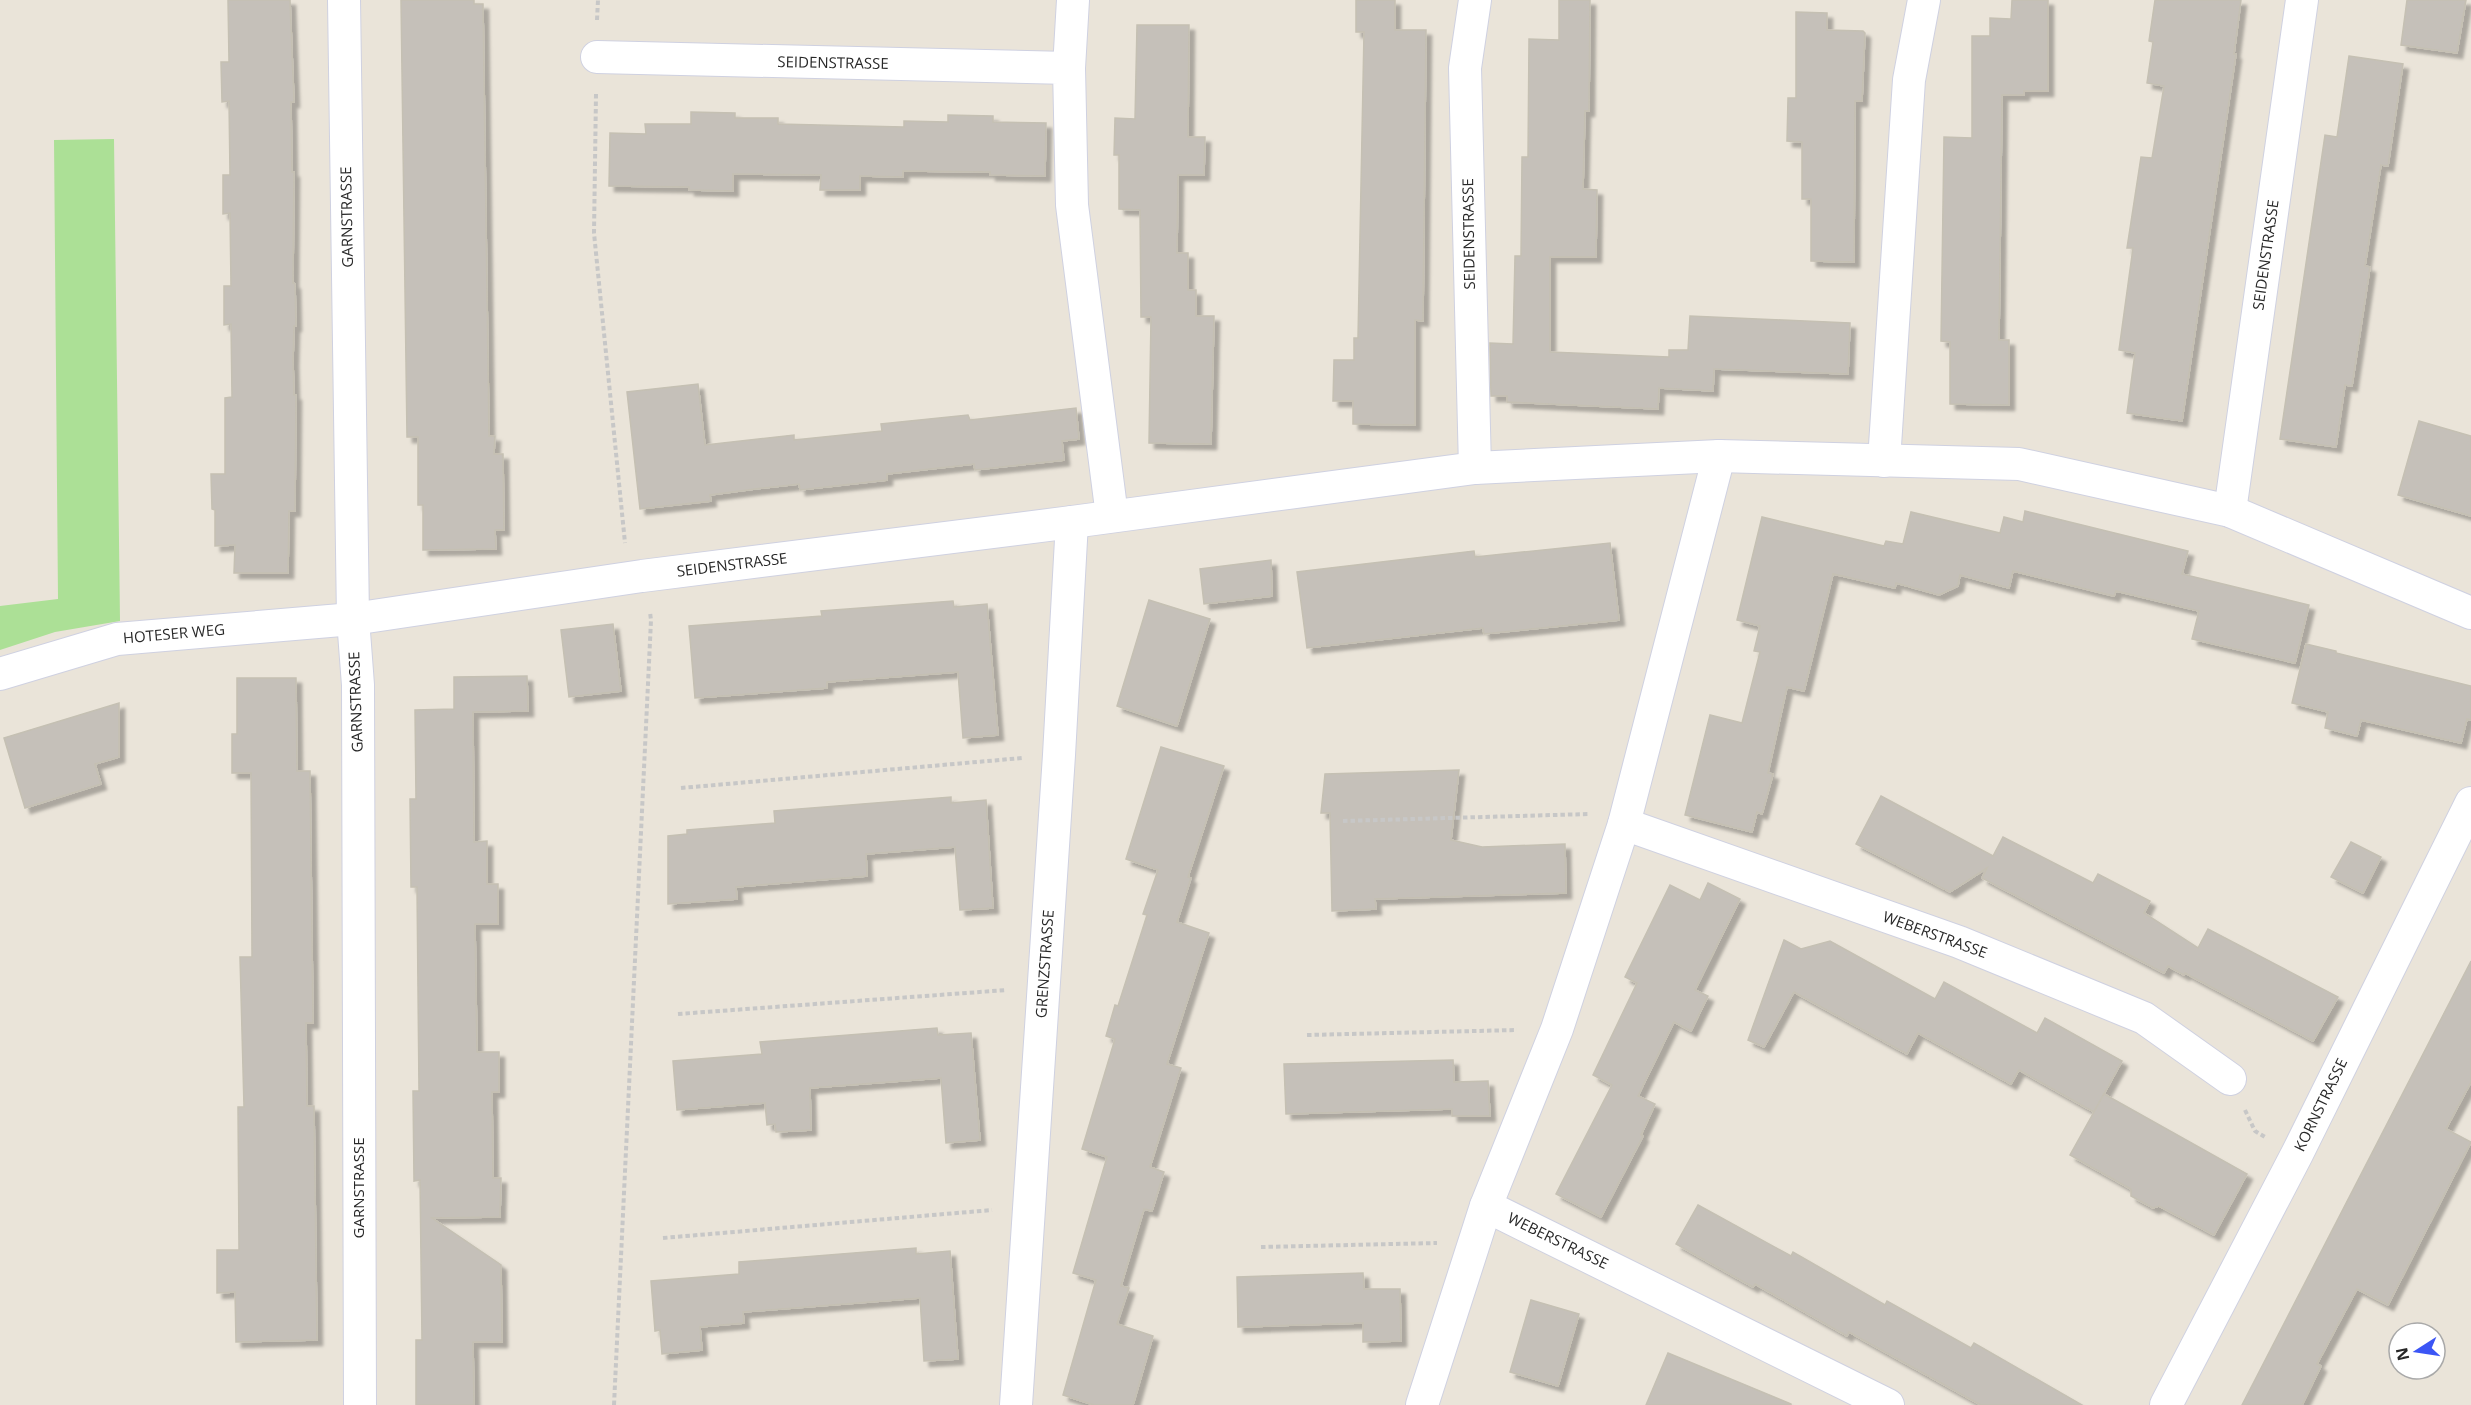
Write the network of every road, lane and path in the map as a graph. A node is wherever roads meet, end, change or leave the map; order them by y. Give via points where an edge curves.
1 (344, 0) edge
2 (598, 0) edge
3 (1073, 0) edge
4 (1475, 0) edge
5 (1924, 0) edge
6 (2302, 0) edge
7 (597, 57) junction
8 (1069, 68) junction
9 (1719, 456) junction
10 (1884, 461) junction
11 (1475, 468) junction
12 (2230, 511) junction
13 (1112, 516) junction
14 (1071, 522) junction
15 (642, 576) junction
16 (2471, 613) edge
17 (353, 619) junction
18 (0, 674) edge
19 (1059, 755) junction
20 (681, 788) dead end
21 (2471, 803) edge
22 (1343, 821) dead end
23 (1624, 824) junction
24 (1043, 988) junction
25 (678, 1014) dead end
26 (1557, 1029) junction
27 (1307, 1035) dead end
28 (2230, 1079) joint
29 (2297, 1154) junction
30 (1486, 1206) junction
31 (1029, 1207) junction
32 (663, 1238) dead end
33 (1474, 1242) junction
34 (1261, 1247) dead end
35 (360, 1405) edge
36 (614, 1405) edge
37 (1016, 1405) edge
38 (1422, 1405) edge
39 (1888, 1405) edge
40 (2166, 1405) edge

1 - 17 street, GARNSTRASSE
2 - 7 path
3 - 8 street
4 - 11 street, SEIDENSTRASSE via 1465,68
5 - 10 street via 1909,80
6 - 12 street, SEIDENSTRASSE
7 - 8 street, SEIDENSTRASSE
7 - 15 path via 594,233 624,540
8 - 13 street via 1072,206
9 - 10 street, SEIDENSTRASSE
9 - 11 street, SEIDENSTRASSE
9 - 23 street
10 - 12 street, SEIDENSTRASSE via 2019,464
11 - 13 street, SEIDENSTRASSE
12 - 16 street, SEIDENSTRASSE
13 - 14 street, SEIDENSTRASSE
14 - 15 street, SEIDENSTRASSE
14 - 19 street, GRENZSTRASSE
15 - 17 street, SEIDENSTRASSE
15 - 36 path via 651,620
17 - 18 street, HOTESER WEG via 117,639
17 - 35 street, GARNSTRASSE via 358,686
19 - 20 path
19 - 24 street, GRENZSTRASSE
21 - 29 street, KORNSTRASSE
22 - 23 path via 1591,813
23 - 26 street
23 - 28 street, WEBERSTRASSE via 1959,942 2144,1018
24 - 25 path
24 - 31 street, GRENZSTRASSE
26 - 27 path
26 - 30 street
28 - 29 path via 2255,1131
29 - 40 street, KORNSTRASSE
30 - 33 street
30 - 39 street, WEBERSTRASSE
31 - 32 path
31 - 37 street, GRENZSTRASSE
33 - 34 path
33 - 38 street

